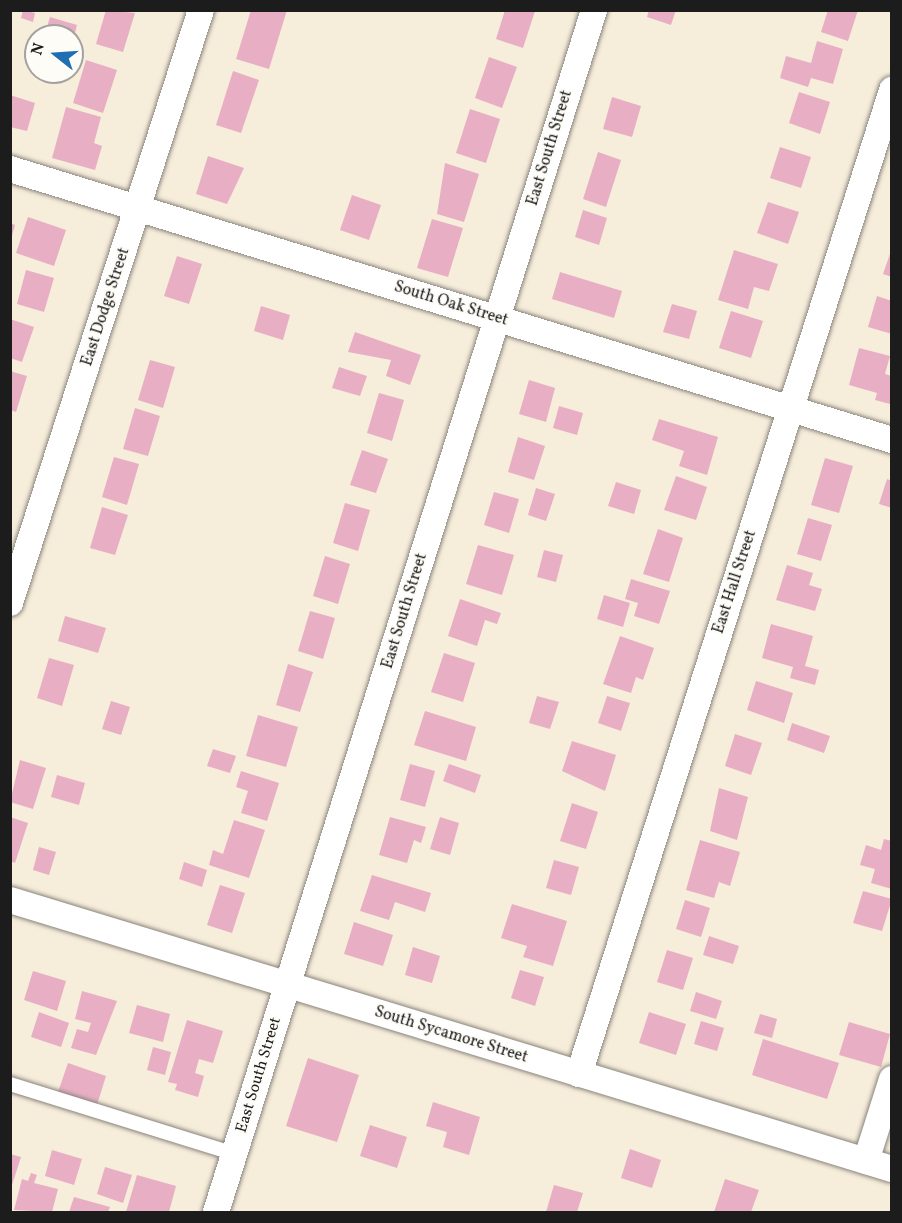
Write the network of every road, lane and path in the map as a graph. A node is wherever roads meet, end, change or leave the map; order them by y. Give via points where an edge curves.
1 (201, 10) edge
2 (594, 10) edge
3 (891, 90) edge
4 (10, 169) edge
5 (137, 208) junction
6 (497, 318) junction
7 (790, 408) junction
8 (891, 440) edge
9 (10, 603) edge
10 (10, 900) edge
11 (287, 986) junction
12 (579, 1074) junction
13 (891, 1079) edge
14 (10, 1083) edge
15 (234, 1155) junction
16 (866, 1161) junction
17 (891, 1169) edge
18 (216, 1212) edge

1 - 5 street, East Dodge Street
2 - 6 street, East South Street
3 - 7 street, East Hall Street
4 - 5 street, South Oak Street
5 - 6 street, South Oak Street
5 - 9 street, East Dodge Street
6 - 7 street, South Oak Street
6 - 11 street, East South Street
7 - 8 street, South Oak Street
7 - 12 street, East Hall Street
10 - 11 street, South Sycamore Street
11 - 12 street, South Sycamore Street
11 - 15 street, East South Street
12 - 16 street, South Sycamore Street
13 - 16 street
14 - 15 lane
15 - 18 street, East South Street
16 - 17 street, South Sycamore Street

